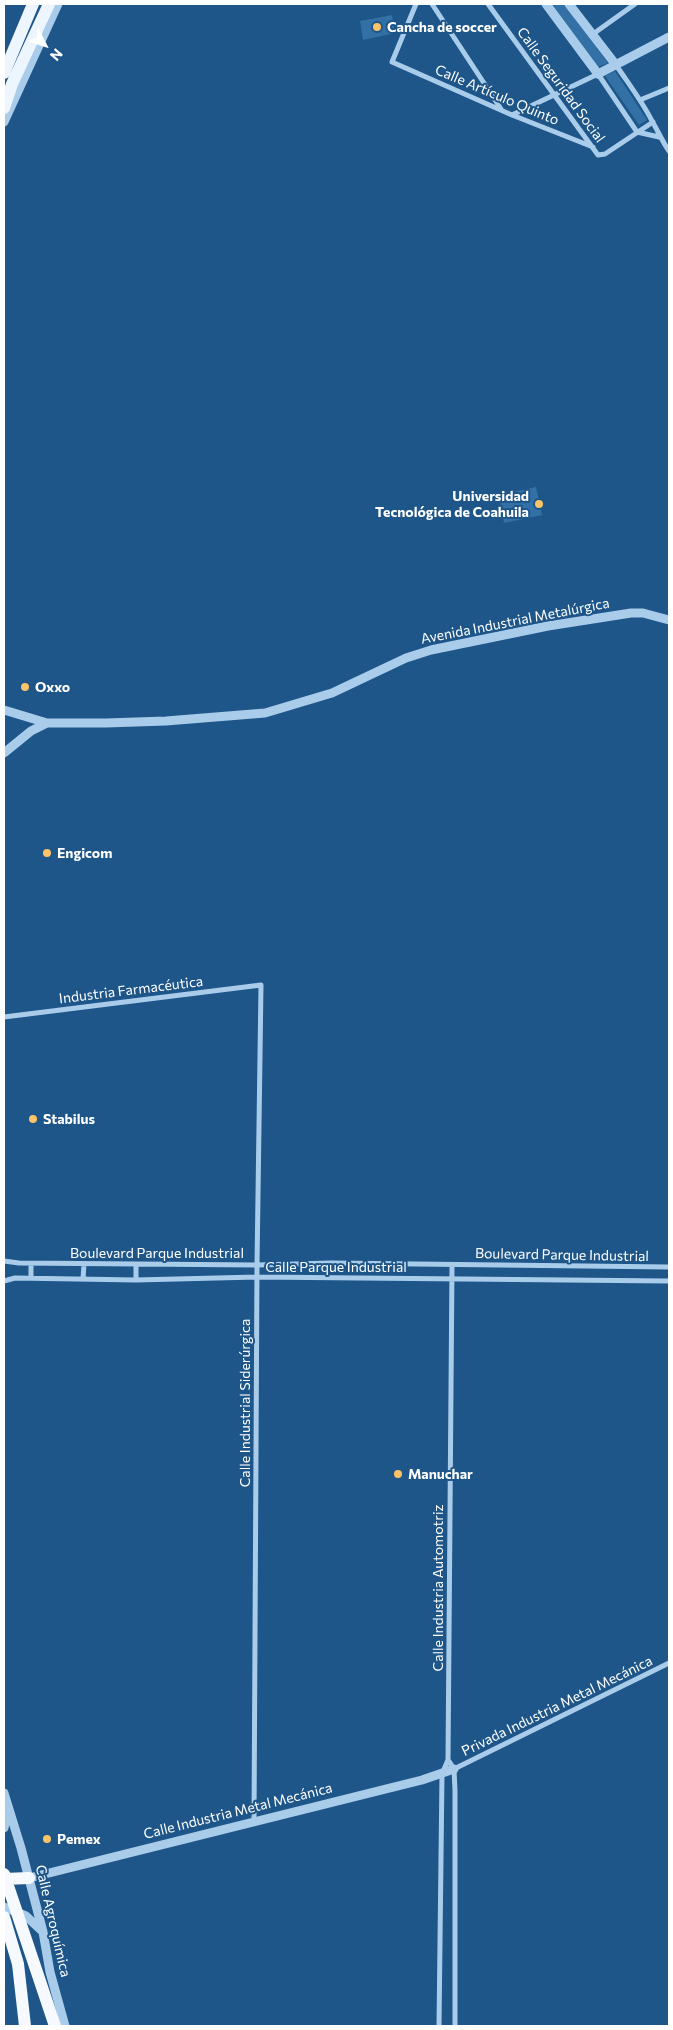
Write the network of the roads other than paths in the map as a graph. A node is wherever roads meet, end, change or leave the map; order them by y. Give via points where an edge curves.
1 (33, 4) edge
2 (42, 4) edge
3 (49, 4) edge
4 (58, 4) edge
5 (416, 4) edge
6 (432, 4) edge
7 (488, 4) edge
8 (546, 4) edge
9 (569, 4) edge
10 (635, 4) edge
11 (593, 34) junction
12 (669, 37) edge
13 (616, 65) junction
14 (4, 73) edge
15 (598, 74) junction
16 (4, 88) edge
17 (669, 88) edge
18 (555, 93) junction
19 (640, 100) junction
20 (4, 108) edge
21 (501, 109) junction
22 (512, 114) junction
23 (4, 122) edge
24 (653, 122) junction
25 (637, 132) junction
26 (659, 137) junction
27 (593, 147) junction
28 (669, 151) edge
29 (669, 620) edge
30 (4, 710) edge
31 (47, 722) junction
32 (4, 753) edge
33 (261, 985) joint
34 (4, 1016) edge
35 (4, 1262) edge
36 (31, 1264) junction
37 (84, 1264) junction
38 (136, 1265) junction
39 (257, 1265) junction
40 (452, 1265) junction
41 (669, 1267) edge
42 (31, 1278) junction
43 (257, 1278) junction
44 (83, 1279) junction
45 (452, 1279) junction
46 (136, 1280) junction
47 (4, 1281) edge
48 (669, 1281) edge
49 (669, 1663) edge
50 (448, 1760) junction
51 (454, 1770) junction
52 (442, 1774) junction
53 (4, 1793) edge
54 (8, 1809) junction
55 (254, 1821) junction
56 (4, 1828) edge
57 (4, 1874) edge
58 (29, 1878) junction
59 (4, 1879) edge
60 (4, 1907) edge
61 (5, 1920) edge
62 (43, 1932) junction
63 (25, 2026) edge
64 (55, 2026) edge
65 (65, 2026) edge
66 (439, 2026) edge
67 (455, 2026) edge

1 - 14 main road
2 - 16 main road
3 - 20 main road
4 - 23 street
5 - 21 street, Calle Artículo Quinto via 392,62
6 - 21 street
7 - 18 street, Calle Seguridad Social
8 - 15 street
9 - 11 street
10 - 11 street
11 - 13 street
12 - 13 street
13 - 15 street
13 - 19 street
15 - 18 street
15 - 25 street
17 - 19 street
18 - 22 street
18 - 27 street, Calle Seguridad Social
19 - 24 street
21 - 22 street, Calle Artículo Quinto
22 - 27 street, Calle Artículo Quinto
24 - 25 street
24 - 26 street
25 - 26 street
25 - 27 street, Calle Seguridad Social via 605,154 598,155
26 - 28 street
29 - 31 street, Avenida Industrial Metalúrgica via 630,613 431,650 406,658 332,694 265,713 162,722
30 - 31 street, Avenida Industrial Metalúrgica
31 - 32 street
33 - 34 street, Industria Farmacéutica
33 - 39 street, Calle Industrial Siderúrgica
35 - 36 street, Boulevard Parque Industrial
36 - 37 street, Boulevard Parque Industrial
36 - 42 street
37 - 38 street, Boulevard Parque Industrial
37 - 44 street
38 - 39 street, Boulevard Parque Industrial
38 - 46 street
39 - 40 street, Boulevard Parque Industrial
39 - 43 street, Calle Industrial Siderúrgica
40 - 41 street, Boulevard Parque Industrial
40 - 45 street, Calle Industria Automotriz
42 - 44 street, Calle Parque Industrial
42 - 47 street, Calle Parque Industrial
43 - 45 street, Calle Parque Industrial
43 - 46 street, Calle Parque Industrial
43 - 55 street, Calle Industrial Siderúrgica
44 - 46 street, Calle Parque Industrial
45 - 48 street, Calle Parque Industrial
45 - 50 street, Calle Industria Automotriz
49 - 51 street, Privada Industria Metal Mecánica
50 - 51 street
50 - 52 street, Calle Industria Automotriz
51 - 52 street, Calle Industria Metal Mecánica
51 - 67 street
52 - 55 street, Calle Industria Metal Mecánica
52 - 66 street, Calle Industria Automotriz
53 - 54 street, Calle Agroquímica
54 - 56 street
54 - 58 street, Calle Agroquímica
55 - 58 street, Calle Industria Metal Mecánica
57 - 64 highway
58 - 59 highway
58 - 62 street, Calle Agroquímica
60 - 62 street via 26,1916
61 - 63 highway via 18,1964
62 - 65 street, Calle Agroquímica

